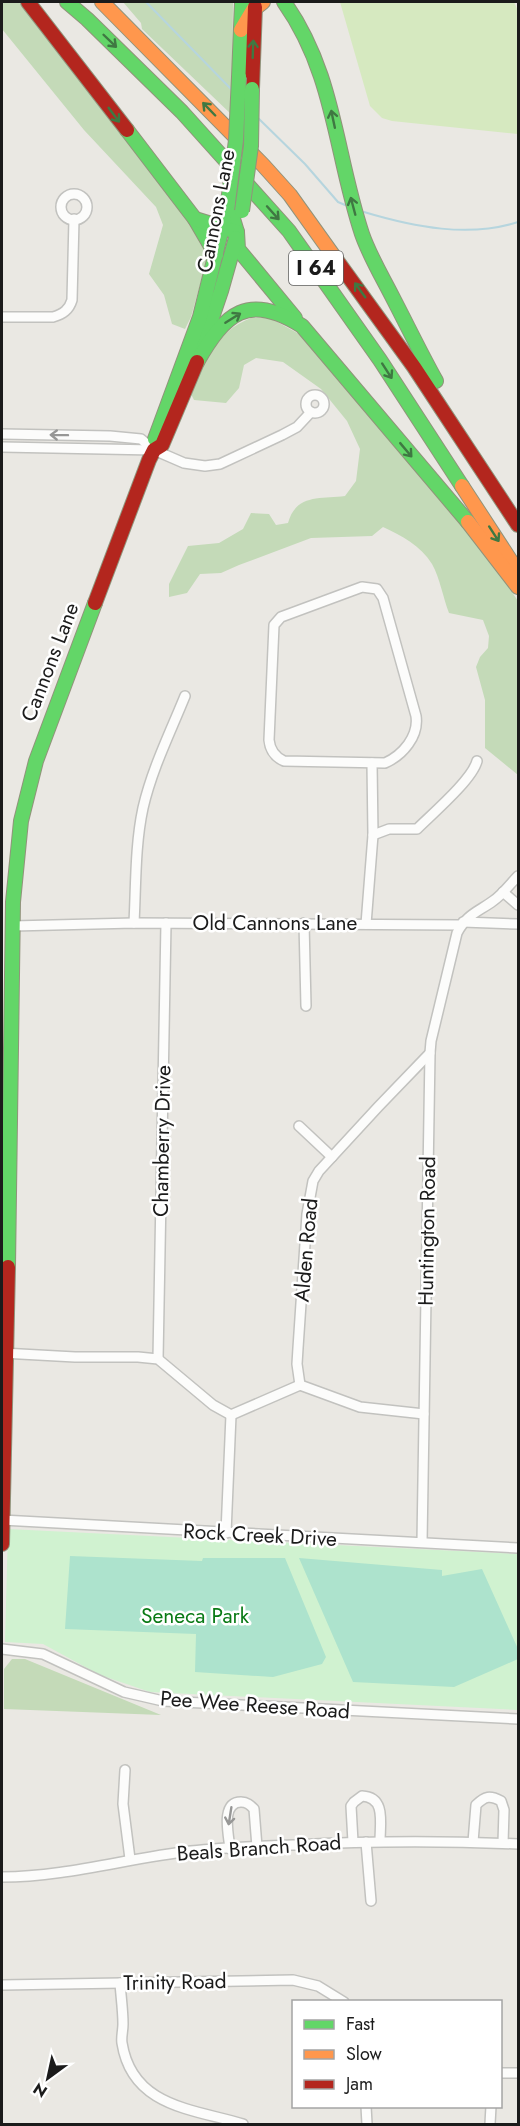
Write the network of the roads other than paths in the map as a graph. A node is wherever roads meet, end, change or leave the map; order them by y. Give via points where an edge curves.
1 (28, 2) edge
2 (67, 2) edge
3 (102, 2) edge
4 (242, 2) edge
5 (274, 2) edge
6 (255, 4) edge
7 (287, 6) edge
8 (241, 30) junction
9 (228, 202) junction
10 (74, 219) dead end
11 (195, 219) junction
12 (222, 226) junction
13 (237, 232) junction
14 (216, 255) junction
15 (2, 316) edge
16 (302, 326) junction
17 (192, 362) junction
18 (311, 412) dead end
19 (2, 434) edge
20 (25, 435) junction
21 (82, 435) junction
22 (2, 447) edge
23 (25, 447) junction
24 (83, 447) junction
25 (154, 450) junction
26 (488, 477) junction
27 (519, 525) edge
28 (519, 572) edge
29 (519, 587) edge
30 (185, 696) dead end
31 (477, 761) dead end
32 (372, 763) junction
33 (372, 835) junction
34 (519, 876) edge
35 (503, 892) junction
36 (519, 905) edge
37 (134, 923) junction
38 (165, 923) junction
39 (304, 923) junction
40 (366, 924) junction
41 (462, 924) junction
42 (519, 924) edge
43 (13, 926) junction
44 (7, 953) edge
45 (306, 1006) dead end
46 (430, 1053) junction
47 (6, 1070) edge
48 (299, 1126) dead end
49 (332, 1157) junction
50 (5, 1208) edge
51 (4, 1353) edge
52 (159, 1359) junction
53 (300, 1385) junction
54 (424, 1414) junction
55 (231, 1415) junction
56 (2, 1497) edge
57 (2, 1520) edge
58 (226, 1533) junction
59 (422, 1542) junction
60 (2, 1544) edge
61 (519, 1548) edge
62 (2, 1649) edge
63 (519, 1719) edge
64 (125, 1770) dead end
65 (380, 1841) junction
66 (353, 1842) junction
67 (366, 1842) junction
68 (473, 1842) junction
69 (502, 1843) junction
70 (519, 1844) edge
71 (258, 1846) junction
72 (230, 1849) junction
73 (130, 1859) junction
74 (2, 1877) edge
75 (371, 1901) dead end
76 (120, 1983) junction
77 (2, 1985) edge
78 (342, 2000) edge
79 (502, 2073) edge
80 (519, 2073) edge
81 (366, 2108) edge
82 (491, 2108) edge
83 (497, 2108) edge
84 (243, 2124) edge
85 (367, 2124) edge
86 (490, 2124) edge
87 (497, 2124) edge

1 -> 11 main road
2 -> 28 main road, I 64 via 182,112 289,231 380,360
26 -> 3 main road, I 64 via 290,195
4 - 8 main road, Cannons Lane
5 - 7 main road
6 - 8 main road
13 -> 6 main road, Cannons Lane, bridge via 251,146
26 -> 7 main road via 362,235 323,82 306,38
8 - 9 main road, Cannons Lane, bridge via 236,140
9 - 12 main road, Cannons Lane
9 - 13 main road
10 - 15 street via 72,300 68,309 56,316
11 - 12 main road
11 - 14 main road
12 - 13 main road
12 - 14 main road, Cannons Lane
13 - 16 main road via 238,249
13 - 17 main road, Cannons Lane via 219,301
14 - 17 main road, Cannons Lane
17 -> 16 main road via 220,326 250,309 282,314
16 -> 29 main road
17 - 25 main road, Cannons Lane via 162,445
18 - 25 street via 297,427 220,464 184,463
19 - 20 street
21 -> 20 street
20 - 23 street
21 - 24 street
21 - 25 street via 141,439
22 - 23 street
23 - 24 street
24 - 25 street
25 - 43 main road, Cannons Lane via 27,791 17,848
26 - 27 main road, I 64
30 - 37 street via 143,808
31 - 33 street via 465,781 417,829 389,828
32 - 32 street via 286,762 275,756 269,740 272,634 277,621 367,587 377,590 383,598 417,724 415,735 397,756
32 - 33 street
33 - 40 street
34 - 35 street
35 - 36 street
35 - 41 street
37 - 38 street, Old Cannons Lane
37 - 43 street, Old Cannons Lane
38 - 39 street, Old Cannons Lane
38 - 52 street, Chamberry Drive
39 - 40 street, Old Cannons Lane
39 - 45 street
40 - 41 street, Old Cannons Lane
41 - 42 street, Old Cannons Lane
41 - 46 street, Huntington Road
43 - 44 main road, Cannons Lane
44 - 47 main road, Cannons Lane
46 - 49 street, Alden Road
46 - 54 street, Huntington Road
47 - 50 main road, Cannons Lane
48 - 49 street
49 - 53 street, Alden Road via 314,1181 307,1214 298,1348
50 - 51 main road, Cannons Lane
51 - 52 street
51 - 56 main road, Cannons Lane
52 - 55 street via 213,1406
53 - 54 street via 360,1407
53 - 55 street
54 - 59 street, Huntington Road
55 - 58 street
56 - 57 main road, Cannons Lane
57 - 58 street, Rock Creek Drive
57 - 60 main road, Cannons Lane
58 - 59 street, Rock Creek Drive
59 - 61 street, Rock Creek Drive
62 - 63 street, Pee Wee Reese Road via 43,1654 124,1692 163,1701
64 - 73 street via 123,1804
65 - 66 street via 379,1805 362,1796 351,1806
65 - 67 street, Beals Branch Road
65 - 68 street, Beals Branch Road
66 - 67 street, Beals Branch Road
66 - 71 street, Beals Branch Road
67 - 75 street
68 - 69 street, Beals Branch Road
68 - 69 street via 476,1805 483,1798 492,1797 501,1801 504,1810
69 - 70 street, Beals Branch Road
71 - 72 street, Beals Branch Road
71 -> 72 street via 254,1809 238,1802 228,1813
72 - 73 street, Beals Branch Road
73 - 74 street, Beals Branch Road via 72,1871
76 - 77 street, Trinity Road
76 - 78 street, Trinity Road via 293,1980 318,1986
76 - 84 street via 121,2040 130,2066 145,2089 172,2105
79 - 80 street
81 - 85 street
82 - 86 street
83 - 87 street

